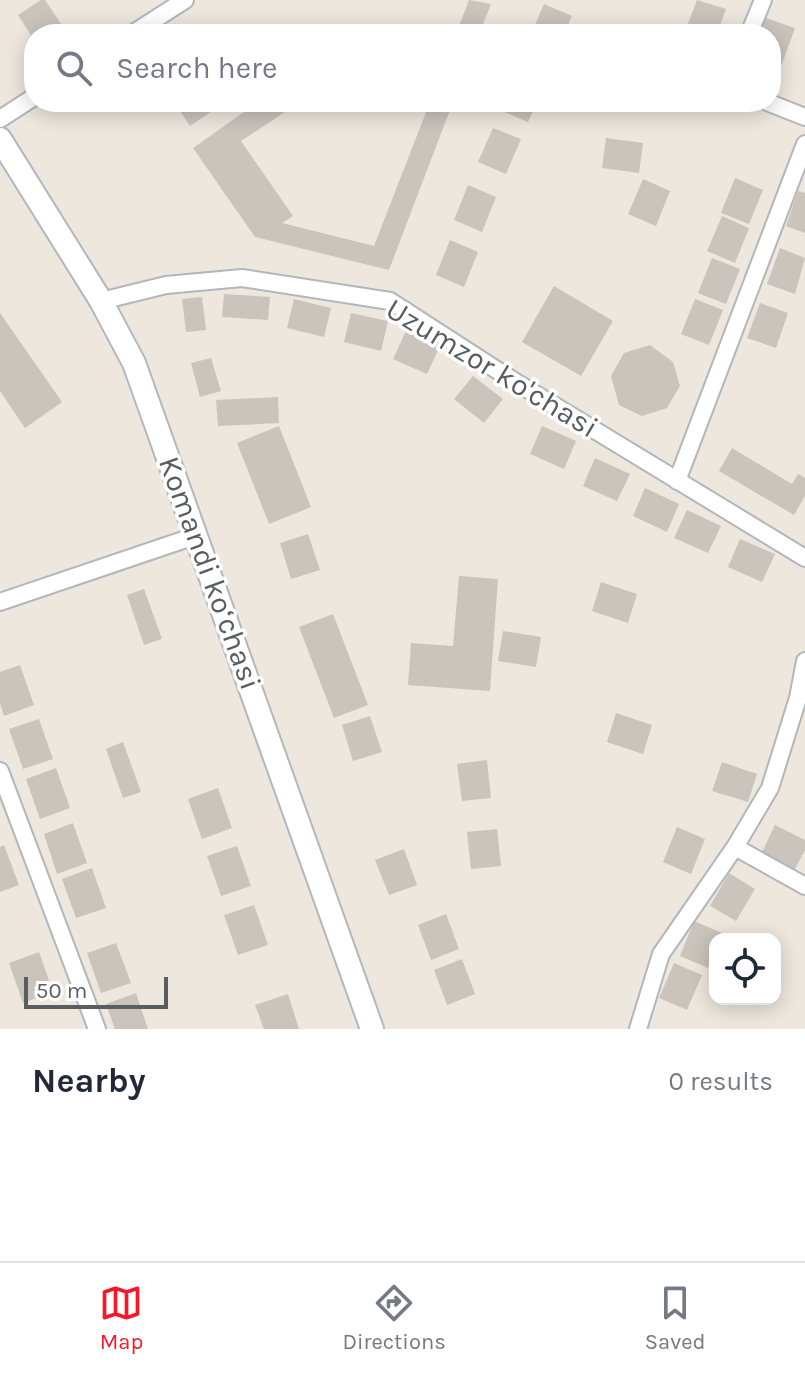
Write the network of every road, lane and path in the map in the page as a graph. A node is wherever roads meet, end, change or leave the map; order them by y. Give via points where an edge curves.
1 (185, 0) edge
2 (763, 0) edge
3 (148, 24) edge
4 (753, 24) edge
5 (24, 103) edge
6 (781, 108) edge
7 (805, 117) edge
8 (0, 119) edge
9 (0, 139) edge
10 (805, 144) edge
11 (101, 301) junction
12 (677, 481) junction
13 (198, 535) junction
14 (805, 558) edge
15 (0, 602) edge
16 (805, 661) edge
17 (0, 771) edge
18 (735, 847) junction
19 (805, 886) edge
20 (97, 1029) edge
21 (372, 1029) edge
22 (638, 1029) edge

1 - 3 street
2 - 4 street
5 - 8 street
6 - 7 street
9 - 11 main road, Komandi ko‘chasi
10 - 12 street
11 - 12 street, Uzumzor ko'chasi via 166,285 242,278 390,301
11 - 13 main road, Komandi ko‘chasi via 134,363
12 - 14 street, Uzumzor ko'chasi
13 - 15 street
13 - 21 main road, Komandi ko‘chasi
16 - 18 street via 770,788
17 - 20 street
18 - 19 street
18 - 22 street via 661,954

